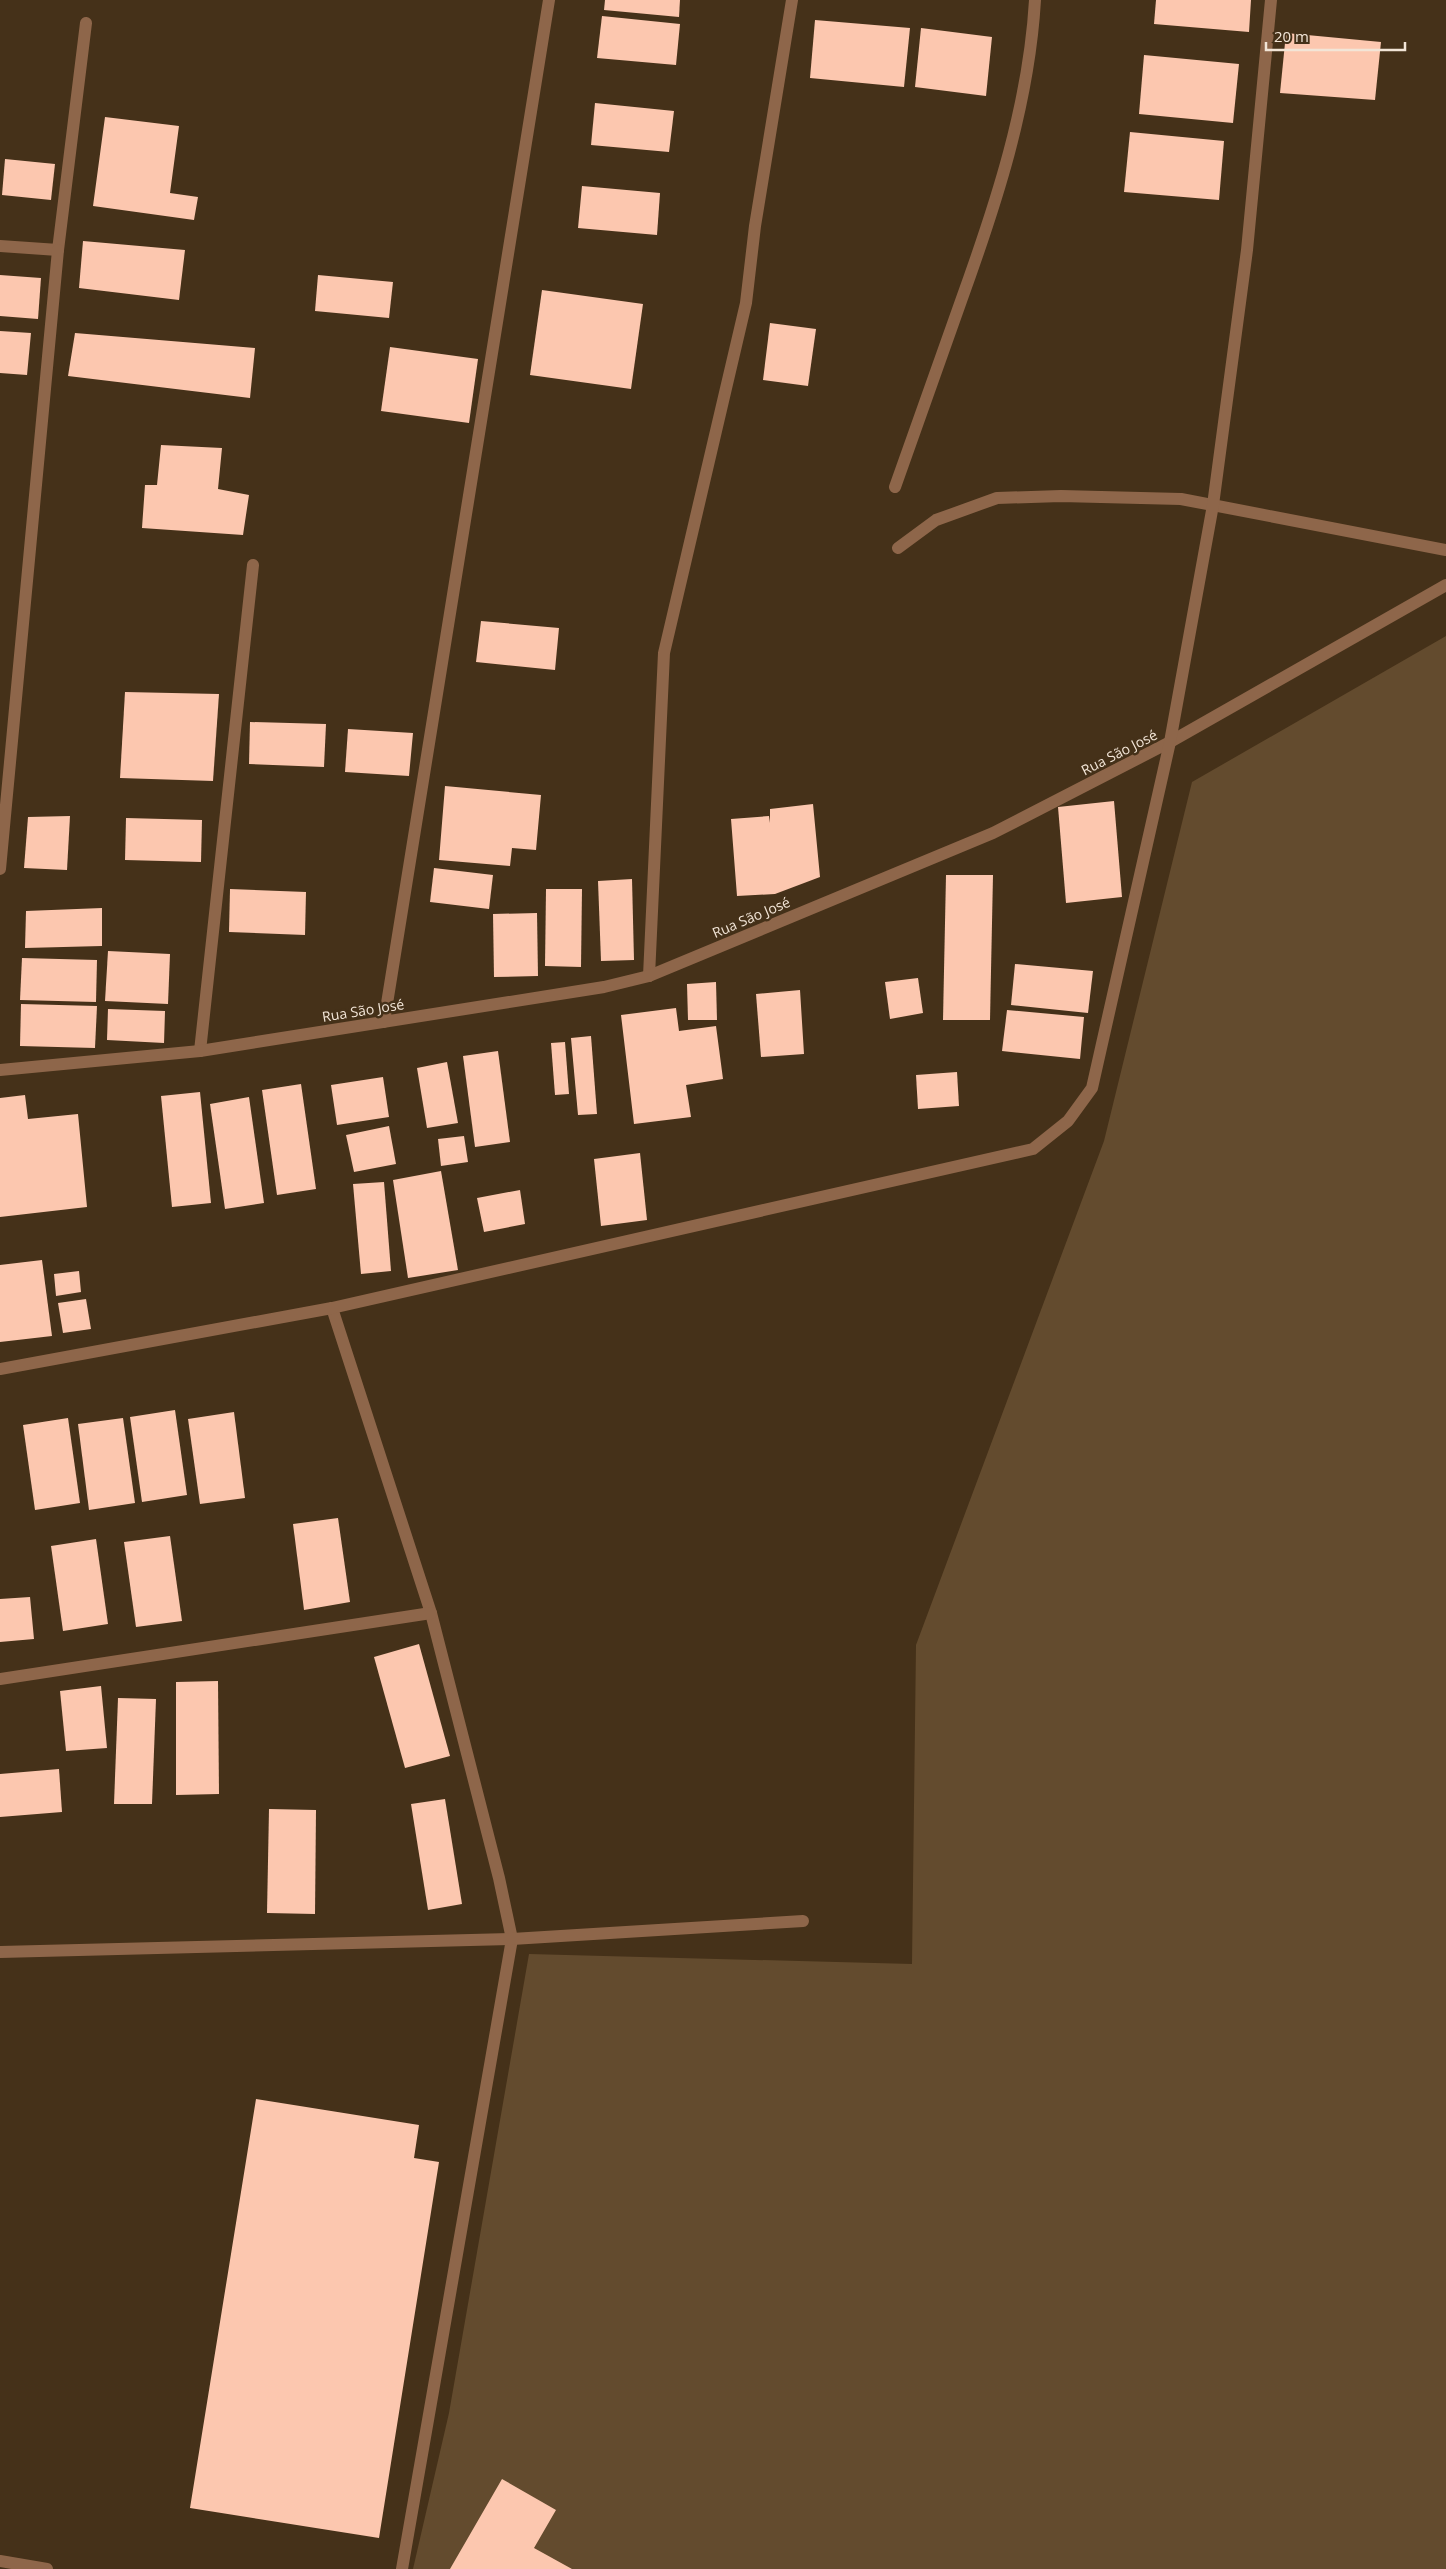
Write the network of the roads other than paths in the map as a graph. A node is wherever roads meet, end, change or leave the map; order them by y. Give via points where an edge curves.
1 (550, 0) edge
2 (792, 0) edge
3 (1035, 0) edge
4 (1271, 0) edge
5 (86, 23) dead end
6 (0, 246) edge
7 (58, 250) junction
8 (895, 487) dead end
9 (1213, 505) junction
10 (898, 548) dead end
11 (1446, 550) edge
12 (253, 564) dead end
13 (1446, 584) edge
14 (1170, 742) junction
15 (0, 869) edge
16 (648, 976) junction
17 (384, 1022) junction
18 (200, 1051) junction
19 (0, 1070) edge
20 (332, 1308) junction
21 (0, 1369) edge
22 (431, 1613) junction
23 (0, 1679) edge
24 (803, 1921) dead end
25 (512, 1939) junction
26 (0, 1952) edge
27 (0, 2561) edge
28 (47, 2569) edge
29 (402, 2569) edge

1 - 17 street
2 - 16 street via 755,226 746,303 664,653
3 - 8 street via 1018,124 984,238
4 - 9 street via 1247,250
5 - 7 street
6 - 7 street
7 - 15 street
9 - 10 street via 1181,499 997,498 936,520
9 - 11 street
9 - 14 street
12 - 18 street
13 - 14 street, Rua São José
14 - 16 street, Rua São José via 993,833
14 - 20 street via 1092,1088 1068,1121 1033,1149
16 - 17 street, Rua São José via 604,987
17 - 18 street, Rua São José
18 - 19 street, Rua São José
20 - 21 street
20 - 22 street
22 - 23 street
22 - 25 street
24 - 25 street
25 - 26 street
25 - 29 street
27 - 28 street

